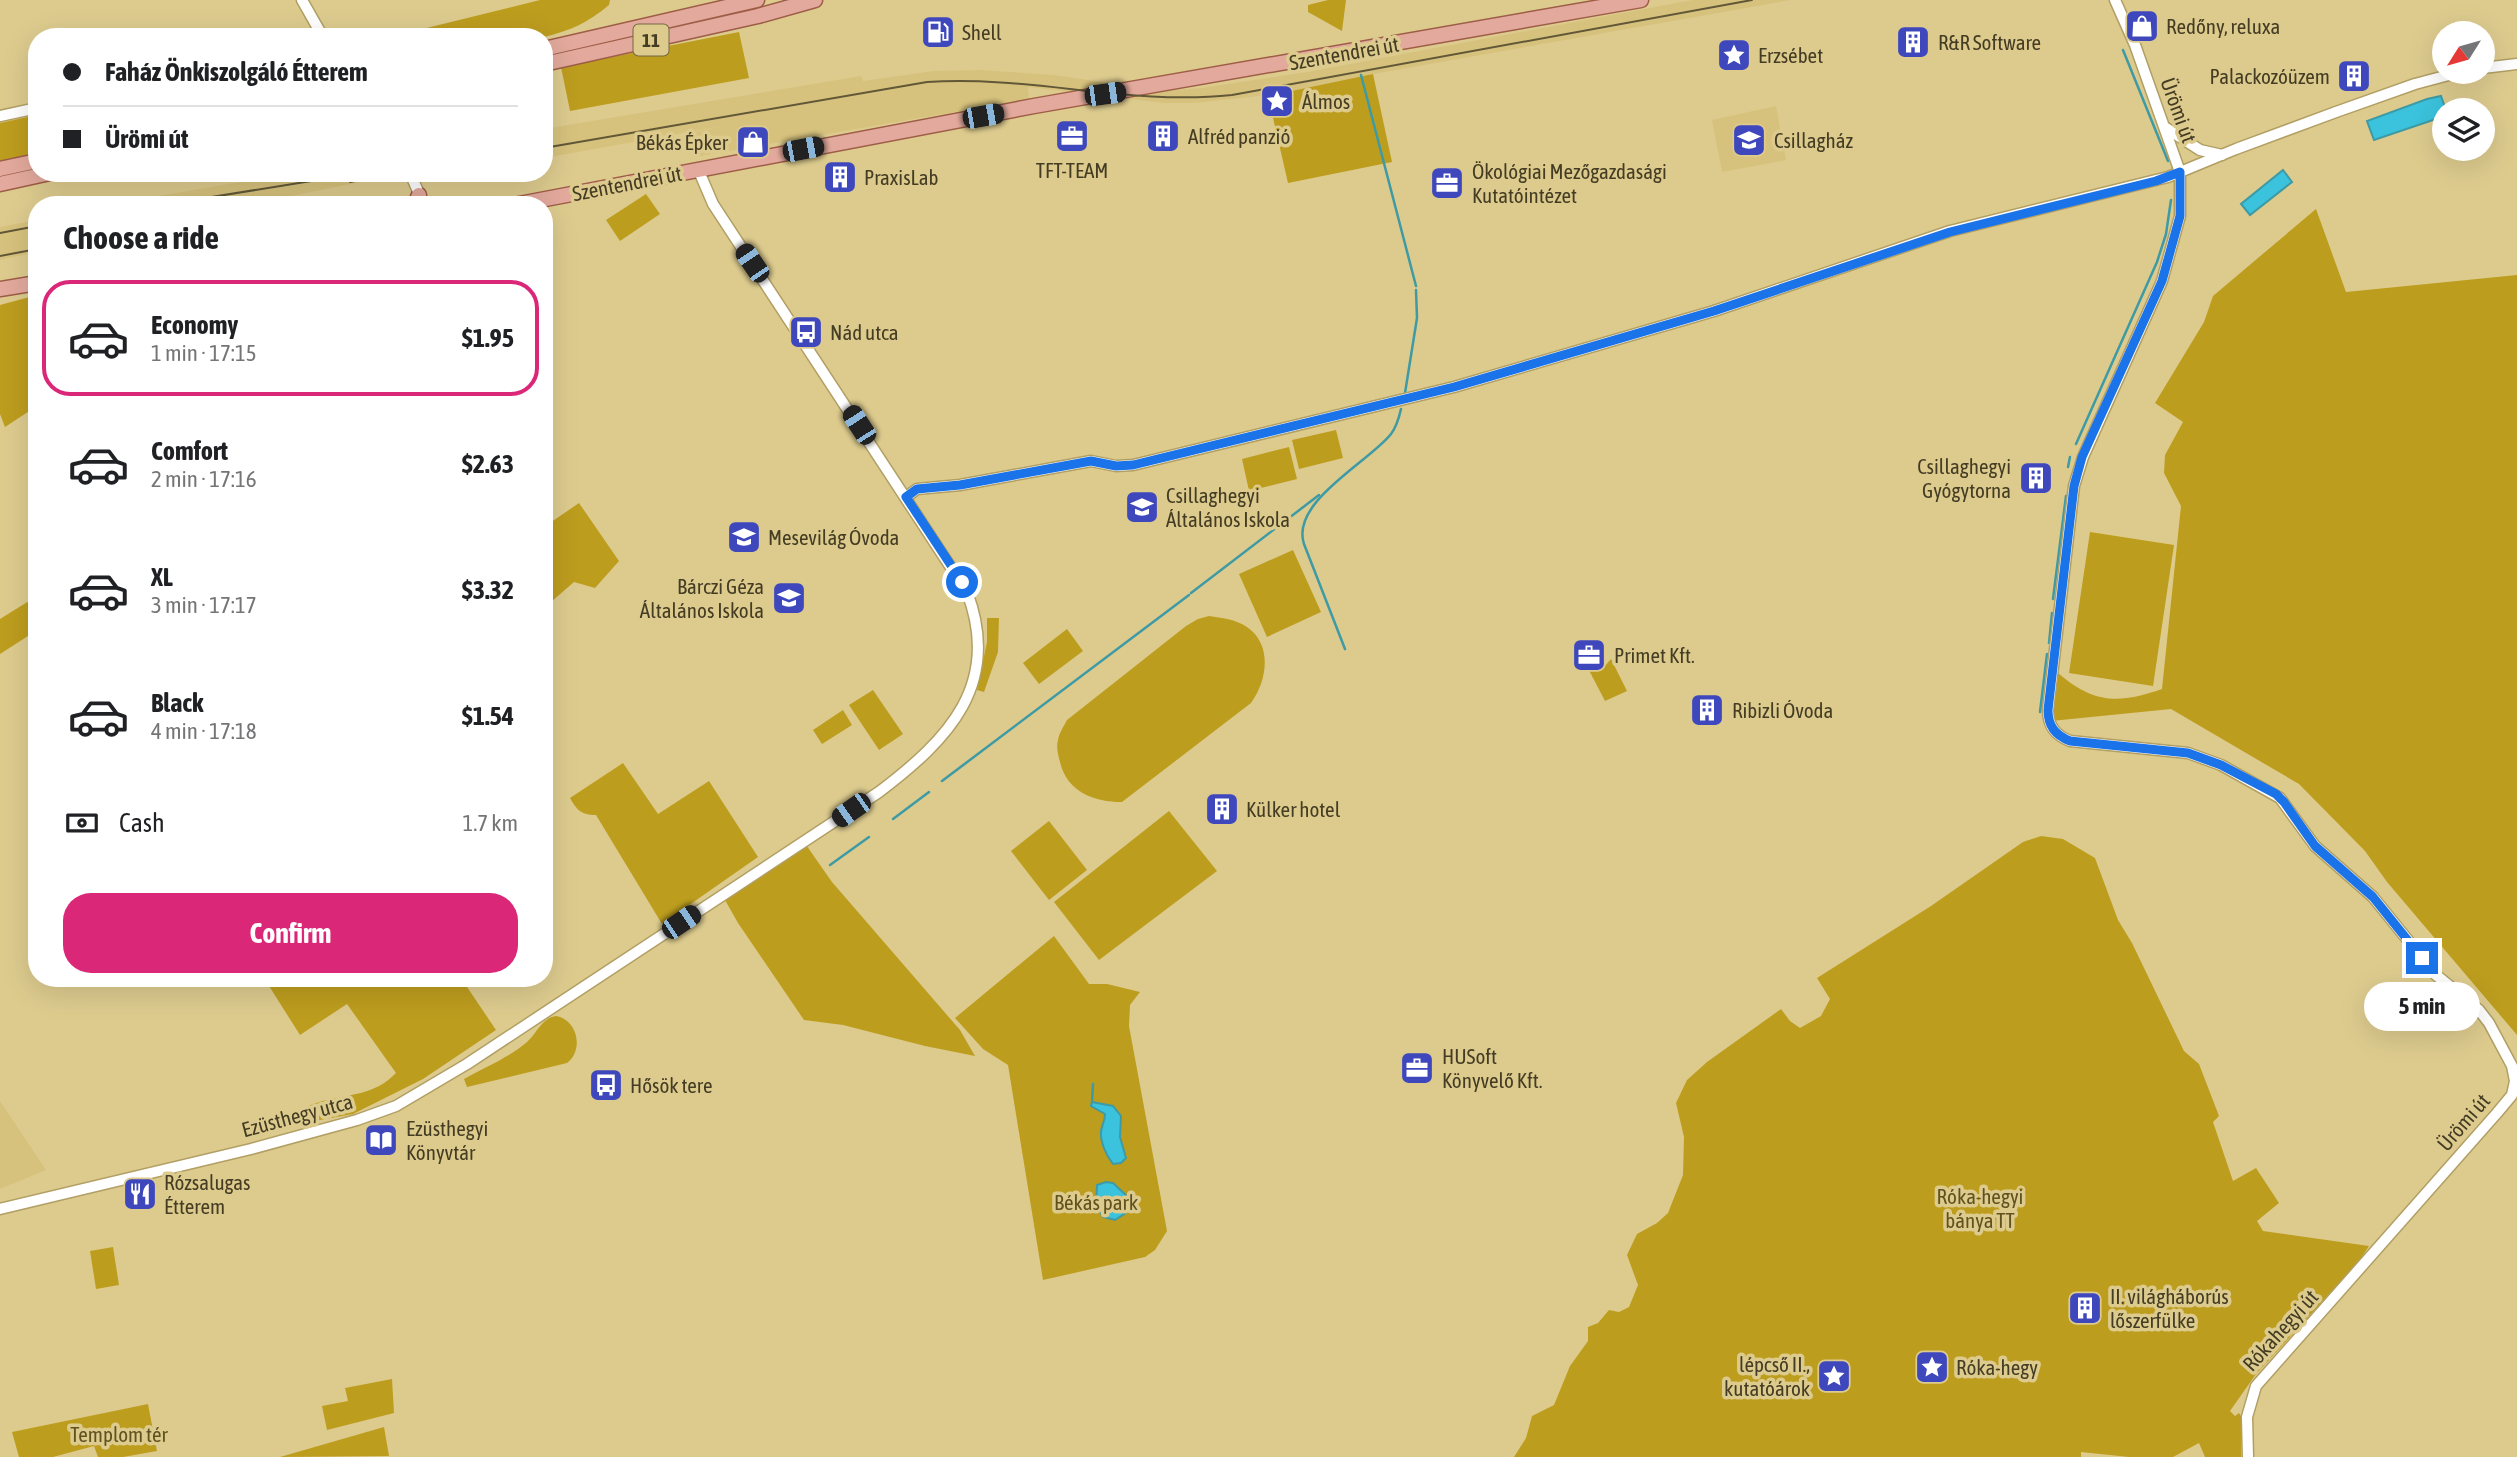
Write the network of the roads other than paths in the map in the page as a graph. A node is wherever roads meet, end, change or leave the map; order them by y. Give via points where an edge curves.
1 (302, 0) edge
2 (757, 0) edge
3 (815, 0) edge
4 (1641, 0) edge
5 (2116, 0) edge
6 (318, 28) edge
7 (553, 46) edge
8 (553, 62) edge
9 (2517, 64) edge
10 (2496, 66) edge
11 (2432, 79) edge
12 (28, 110) edge
13 (0, 116) edge
14 (2166, 128) junction
15 (2222, 155) junction
16 (28, 163) edge
17 (0, 169) edge
18 (698, 169) junction
19 (2180, 172) junction
20 (28, 178) edge
21 (0, 184) edge
22 (553, 197) edge
23 (28, 284) edge
24 (0, 289) edge
25 (906, 497) junction
26 (0, 1209) edge
27 (2381, 1244) joint
28 (2248, 1457) edge

1 - 6 street
2 - 7 main road, 11
3 - 8 main road, 11
4 - 18 main road, Szentendrei út
5 - 14 street, Ürömi út
9 - 10 street
11 - 15 street
12 - 13 street
14 - 15 street via 2200,150
14 - 19 street, Ürömi út
15 - 19 street
16 - 17 main road
18 - 22 main road, Szentendrei út
18 - 25 street, Ezüsthegy utca via 713,204
19 - 25 street via 1950,232 1714,311 1403,400 1133,465 1091,461 917,489
19 - 27 street, Ürömi út via 2180,216 2165,272 2082,457 2074,486 2048,717 2053,730 2070,741 2188,753 2276,794 2315,846 2373,897 2436,975 2489,1023 2512,1066 2512,1095
20 - 21 main road
23 - 24 main road
25 - 26 street, Ezüsthegy utca via 971,602 979,639 978,666 955,717 930,750 879,792 445,1078 377,1114
27 - 28 street, Rókahegyi út via 2256,1386 2247,1418

